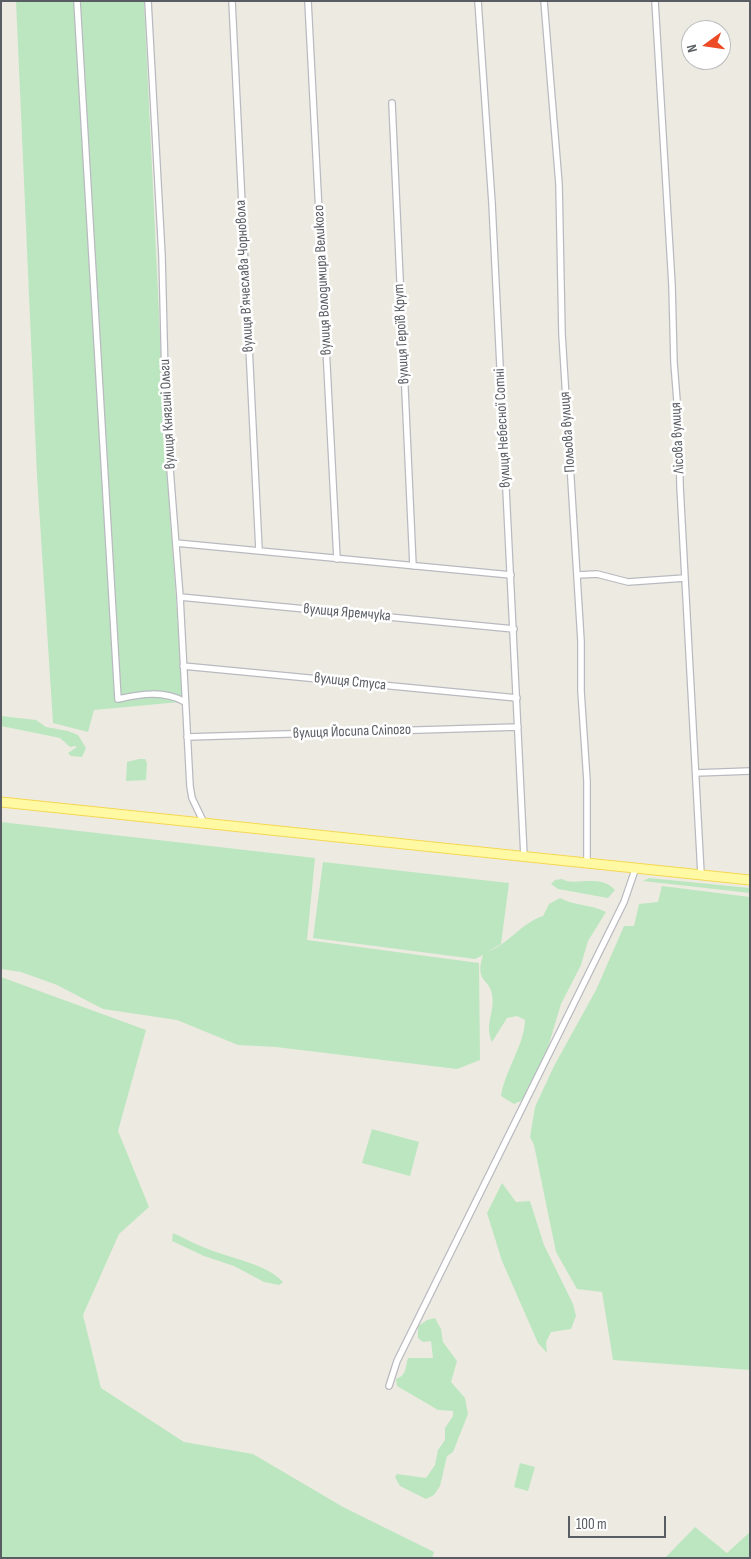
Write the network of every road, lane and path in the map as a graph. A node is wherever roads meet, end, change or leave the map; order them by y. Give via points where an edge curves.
1 (77, 1) edge
2 (148, 1) edge
3 (232, 1) edge
4 (308, 1) edge
5 (478, 1) edge
6 (544, 1) edge
7 (655, 1) edge
8 (392, 103) dead end
9 (176, 543) junction
10 (258, 550) junction
11 (337, 559) junction
12 (413, 566) junction
13 (512, 575) junction
14 (578, 575) junction
15 (685, 578) junction
16 (180, 597) junction
17 (514, 628) junction
18 (183, 666) junction
19 (517, 698) junction
20 (185, 702) junction
21 (518, 727) junction
22 (187, 737) junction
23 (750, 771) edge
24 (696, 773) junction
25 (1, 802) edge
26 (204, 823) junction
27 (524, 856) junction
28 (588, 862) junction
29 (636, 867) junction
30 (701, 874) junction
31 (750, 880) edge
32 (389, 1386) dead end

1 - 20 street via 118,699 158,694
2 - 9 street, вулиця Княгині Ольги via 162,246 166,416
3 - 10 street, вулиця Вʼячеслава Чорновола
4 - 11 street, вулиця Володимира Великого
5 - 13 street, вулиця Небесної Сотні
6 - 14 street, Польова вулиця via 558,184 562,334
7 - 15 street, Лісова вулиця
8 - 12 street, вулиця Героїв Крут
9 - 10 street
9 - 16 street, вулиця Княгині Ольги
10 - 11 street
11 - 12 street
12 - 13 street
13 - 17 street, вулиця Небесної Сотні
14 - 15 street via 597,574 628,582
14 - 28 street, Польова вулиця
15 - 24 street, Лісова вулиця
16 - 17 street, вулиця Яремчука
16 - 18 street, вулиця Княгині Ольги
17 - 19 street, вулиця Небесної Сотні
18 - 19 street, вулиця Стуса
18 - 20 street, вулиця Княгині Ольги
19 - 21 street, вулиця Небесної Сотні
20 - 22 street, вулиця Княгині Ольги
21 - 22 street, вулиця Йосипа Сліпого
21 - 27 street, вулиця Небесної Сотні
22 - 26 street, вулиця Княгині Ольги via 191,792
23 - 24 street
24 - 30 street, Лісова вулиця
25 - 26 main road
26 - 27 main road
27 - 28 main road
28 - 29 main road
29 - 30 main road
29 - 32 street via 624,902 397,1361
30 - 31 main road

